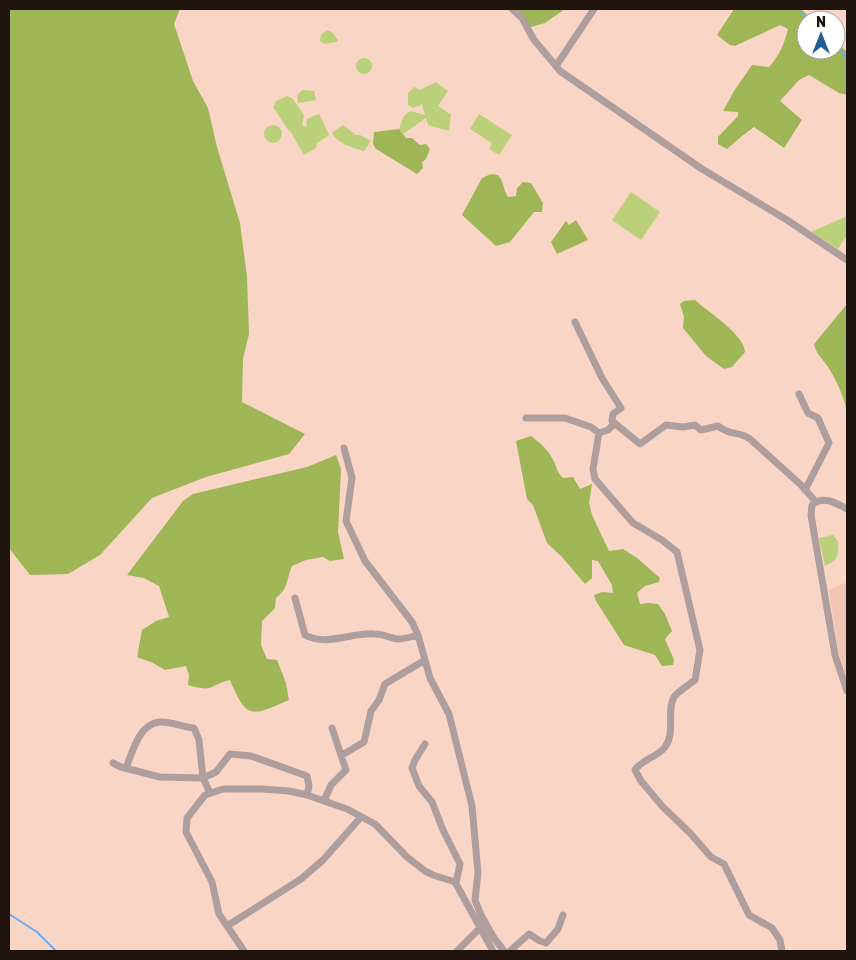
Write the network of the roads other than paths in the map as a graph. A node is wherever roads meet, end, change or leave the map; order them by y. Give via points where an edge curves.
1 (512, 9) edge
2 (594, 9) edge
3 (556, 66) junction
4 (847, 260) edge
5 (575, 322) dead end
6 (799, 394) dead end
7 (526, 418) dead end
8 (614, 424) junction
9 (600, 433) junction
10 (344, 448) dead end
11 (806, 490) junction
12 (816, 502) junction
13 (847, 509) edge
14 (295, 598) dead end
15 (418, 635) junction
16 (425, 660) junction
17 (847, 691) edge
18 (332, 728) dead end
19 (425, 744) dead end
20 (342, 755) junction
21 (113, 763) dead end
22 (126, 768) junction
23 (203, 778) junction
24 (210, 793) junction
25 (307, 795) junction
26 (324, 801) junction
27 (361, 817) junction
28 (456, 883) junction
29 (563, 915) dead end
30 (227, 926) junction
31 (479, 929) junction
32 (244, 951) edge
33 (457, 951) edge
34 (493, 951) edge
35 (504, 951) edge
36 (510, 951) edge
37 (782, 951) edge

1 - 3 street
2 - 3 street
3 - 4 street via 702,169
5 - 8 street via 602,378 621,408 611,418
6 - 11 street via 808,413 818,418 829,443
7 - 9 street via 565,418
8 - 9 street
8 - 11 street via 640,444 666,425 695,425 701,430 718,426 726,433 750,439
9 - 37 street via 593,469 595,479 633,523 677,552 700,650 695,680 674,697 670,739 664,748 635,770 662,807 711,857 724,864 749,915 772,928 780,940
10 - 15 street via 352,478 345,517 347,524 365,561 412,622
11 - 12 street
12 - 13 street via 827,500
12 - 17 street via 811,510 812,526 835,655
14 - 15 street via 305,635 310,637 334,639 376,634 398,638
15 - 16 street
16 - 20 street via 385,684 371,711 364,742
16 - 35 street via 430,678 449,714 470,796 477,864 476,905
18 - 20 street
19 - 28 street via 412,768 419,786 432,802 460,864
20 - 26 street via 346,770 331,785
21 - 22 street
22 - 23 street via 169,778
22 - 23 street via 141,735 160,722 194,728 199,740
23 - 24 street
23 - 25 street via 216,772 230,754 251,756 308,776
24 - 25 street via 252,788
24 - 30 street via 189,816 186,832 212,882 219,914
25 - 26 street
26 - 27 street
27 - 28 street via 380,827 407,857 425,870
27 - 30 street via 301,880
28 - 31 street
29 - 36 street via 558,929 546,943 529,934
30 - 32 street
31 - 33 street
31 - 34 street

